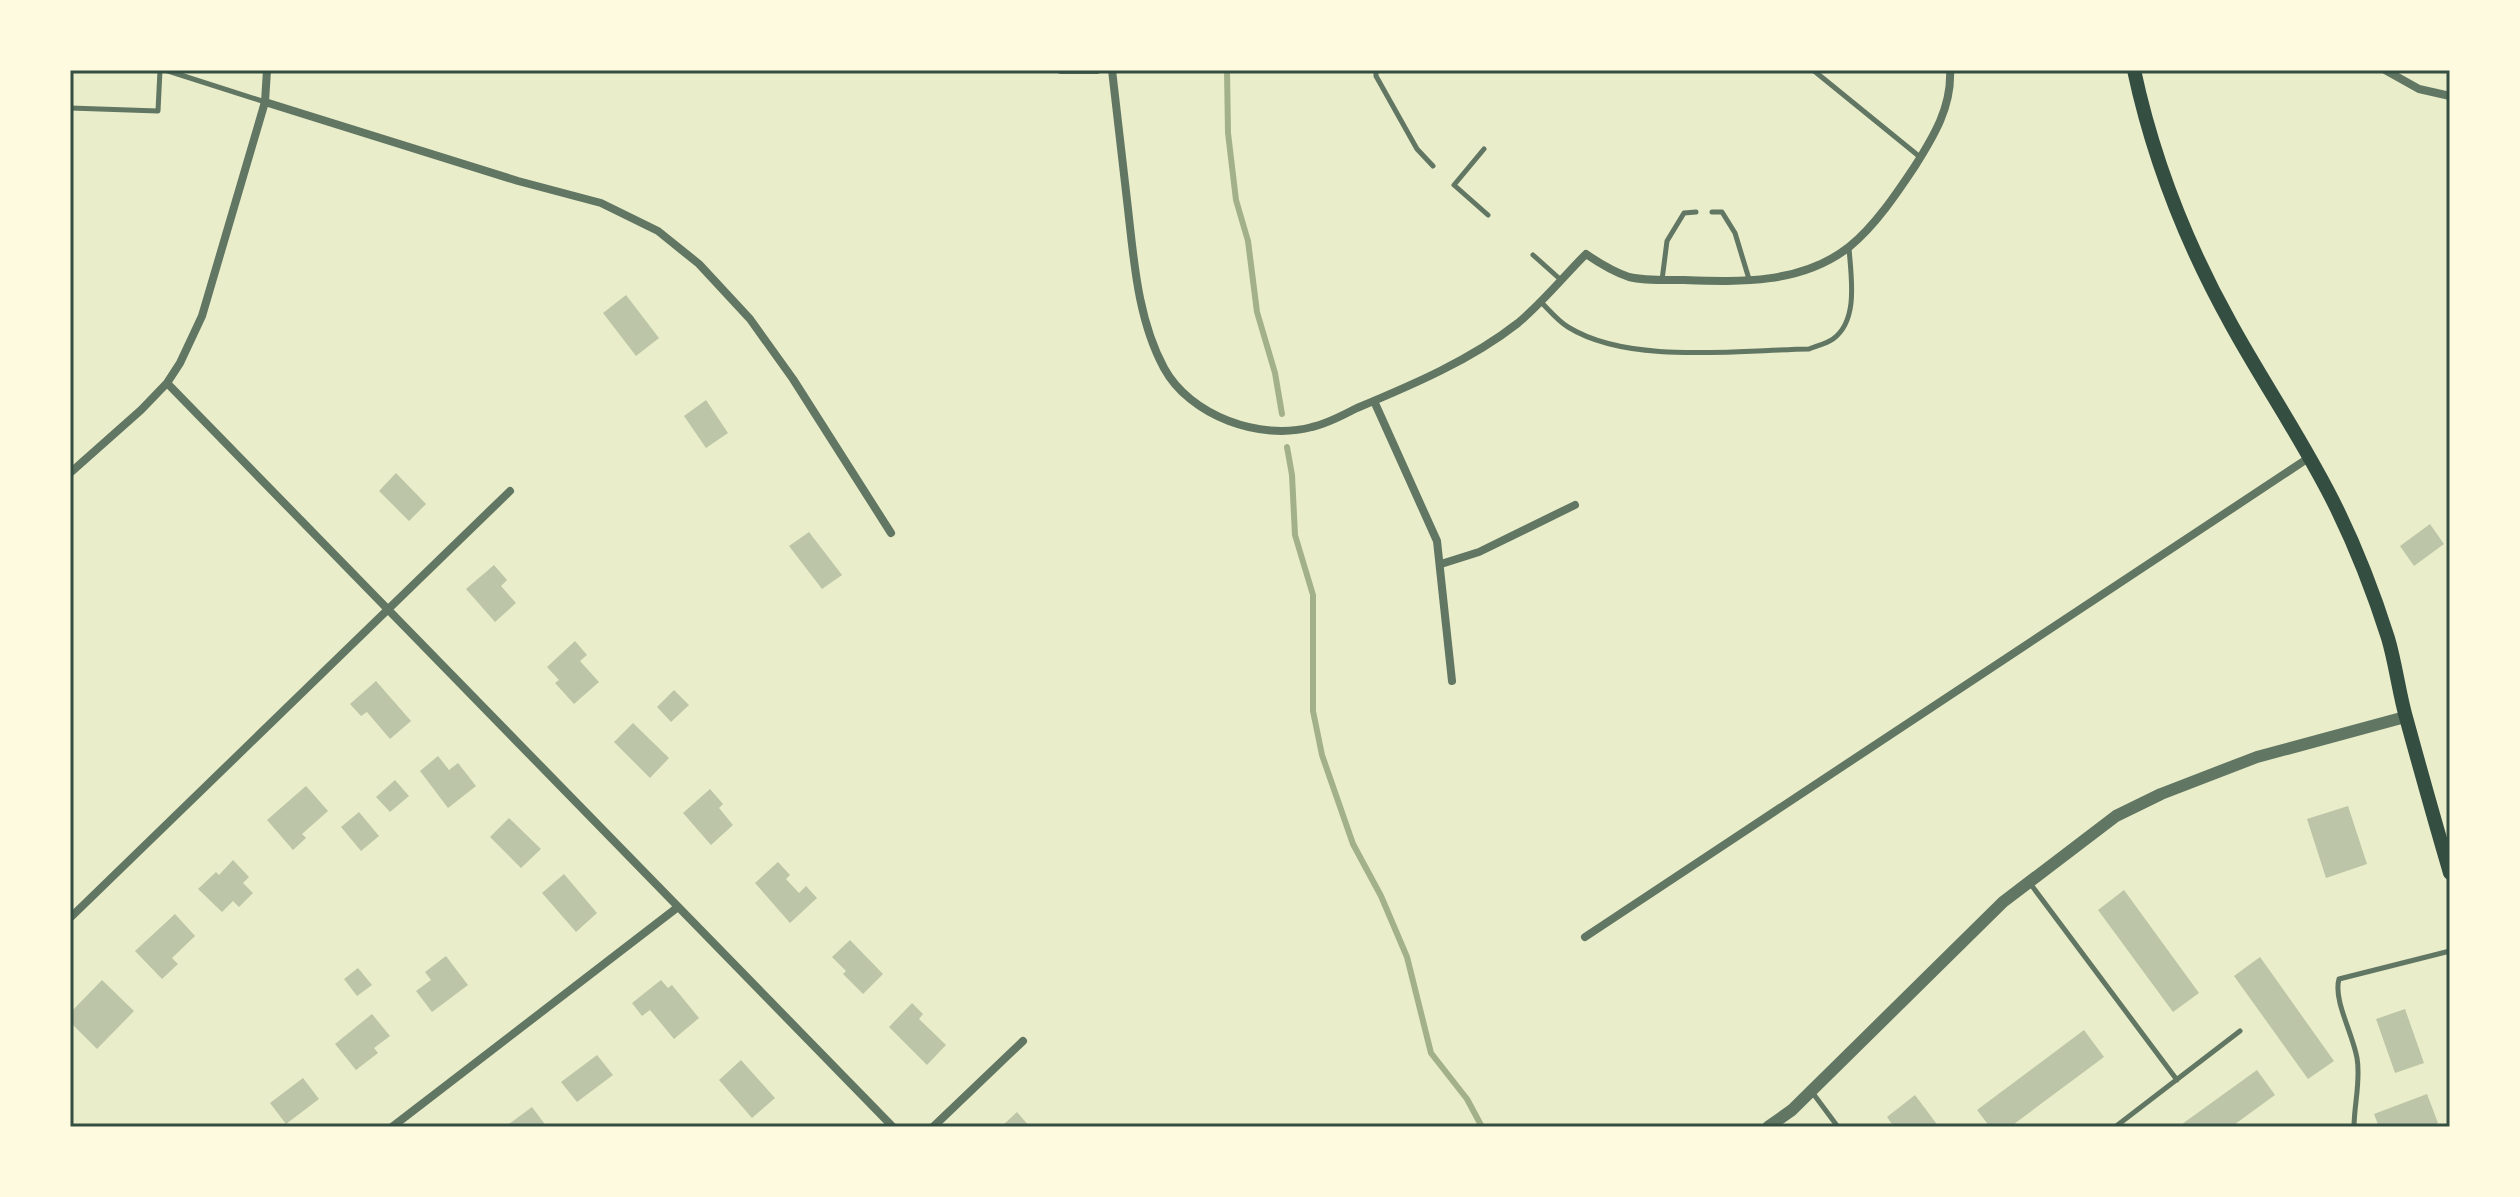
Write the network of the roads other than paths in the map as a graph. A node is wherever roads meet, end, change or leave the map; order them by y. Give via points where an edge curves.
1 (163, 70) edge
2 (267, 70) edge
3 (1061, 70) edge
4 (1097, 70) edge
5 (1112, 70) edge
6 (1376, 70) edge
7 (1813, 70) edge
8 (1950, 70) edge
9 (2134, 70) edge
10 (2385, 70) edge
11 (2450, 96) edge
12 (265, 102) junction
13 (70, 108) edge
14 (1484, 149) dead end
15 (1920, 158) junction
16 (1433, 166) dead end
17 (1696, 212) dead end
18 (1712, 212) dead end
19 (1488, 215) dead end
20 (1849, 247) junction
21 (1533, 255) dead end
22 (1561, 280) junction
23 (1662, 280) junction
24 (1749, 280) junction
25 (1539, 301) junction
26 (167, 383) junction
27 (1374, 401) junction
28 (2310, 457) junction
29 (70, 473) edge
30 (510, 491) dead end
31 (1575, 505) dead end
32 (891, 533) dead end
33 (1441, 564) junction
34 (389, 608) junction
35 (1452, 681) dead end
36 (2405, 717) junction
37 (2450, 873) edge
38 (2029, 882) junction
39 (678, 907) junction
40 (70, 918) edge
41 (1585, 937) dead end
42 (2450, 951) edge
43 (2240, 1031) dead end
44 (1023, 1041) dead end
45 (2177, 1080) junction
46 (1812, 1091) junction
47 (392, 1127) edge
48 (893, 1127) edge
49 (933, 1127) edge
50 (1768, 1127) edge
51 (1838, 1127) edge
52 (2115, 1127) edge
53 (2354, 1127) edge

1 - 12 lane
1 - 13 lane via 158,111
2 - 12 street
3 - 4 street
5 - 27 street via 1143,310 1165,371 1186,396 1214,415 1277,431 1313,427
6 - 16 lane via 1417,149
7 - 15 lane
8 - 15 street via 1943,116
9 - 28 main road via 2155,148 2196,254
10 - 11 street via 2419,89
12 - 26 street via 202,316
12 - 32 street via 601,203 658,231 699,264 750,319
14 - 19 lane via 1454,185
15 - 20 street
17 - 23 lane via 1684,213 1667,241
18 - 24 lane via 1722,212 1735,233
20 - 24 street via 1791,275
20 - 25 lane via 1852,296 1846,327 1831,341 1809,349 1641,352 1566,326
21 - 22 lane
22 - 23 street via 1586,254 1630,277
22 - 25 street
23 - 24 street
25 - 27 street via 1487,344
26 - 29 street
26 - 34 street
27 - 33 street via 1437,541
28 - 36 main road via 2365,573 2388,638
28 - 41 street
30 - 34 street
31 - 33 street via 1479,552
33 - 35 street
34 - 39 street
34 - 40 street
36 - 37 main road
36 - 38 street via 2257,757 2161,794 2116,816
38 - 45 lane
38 - 46 street
39 - 47 street
39 - 48 street
42 - 53 lane via 2339,979 2336,990 2358,1060
43 - 45 lane
44 - 49 street
45 - 52 lane
46 - 50 street
46 - 51 lane

